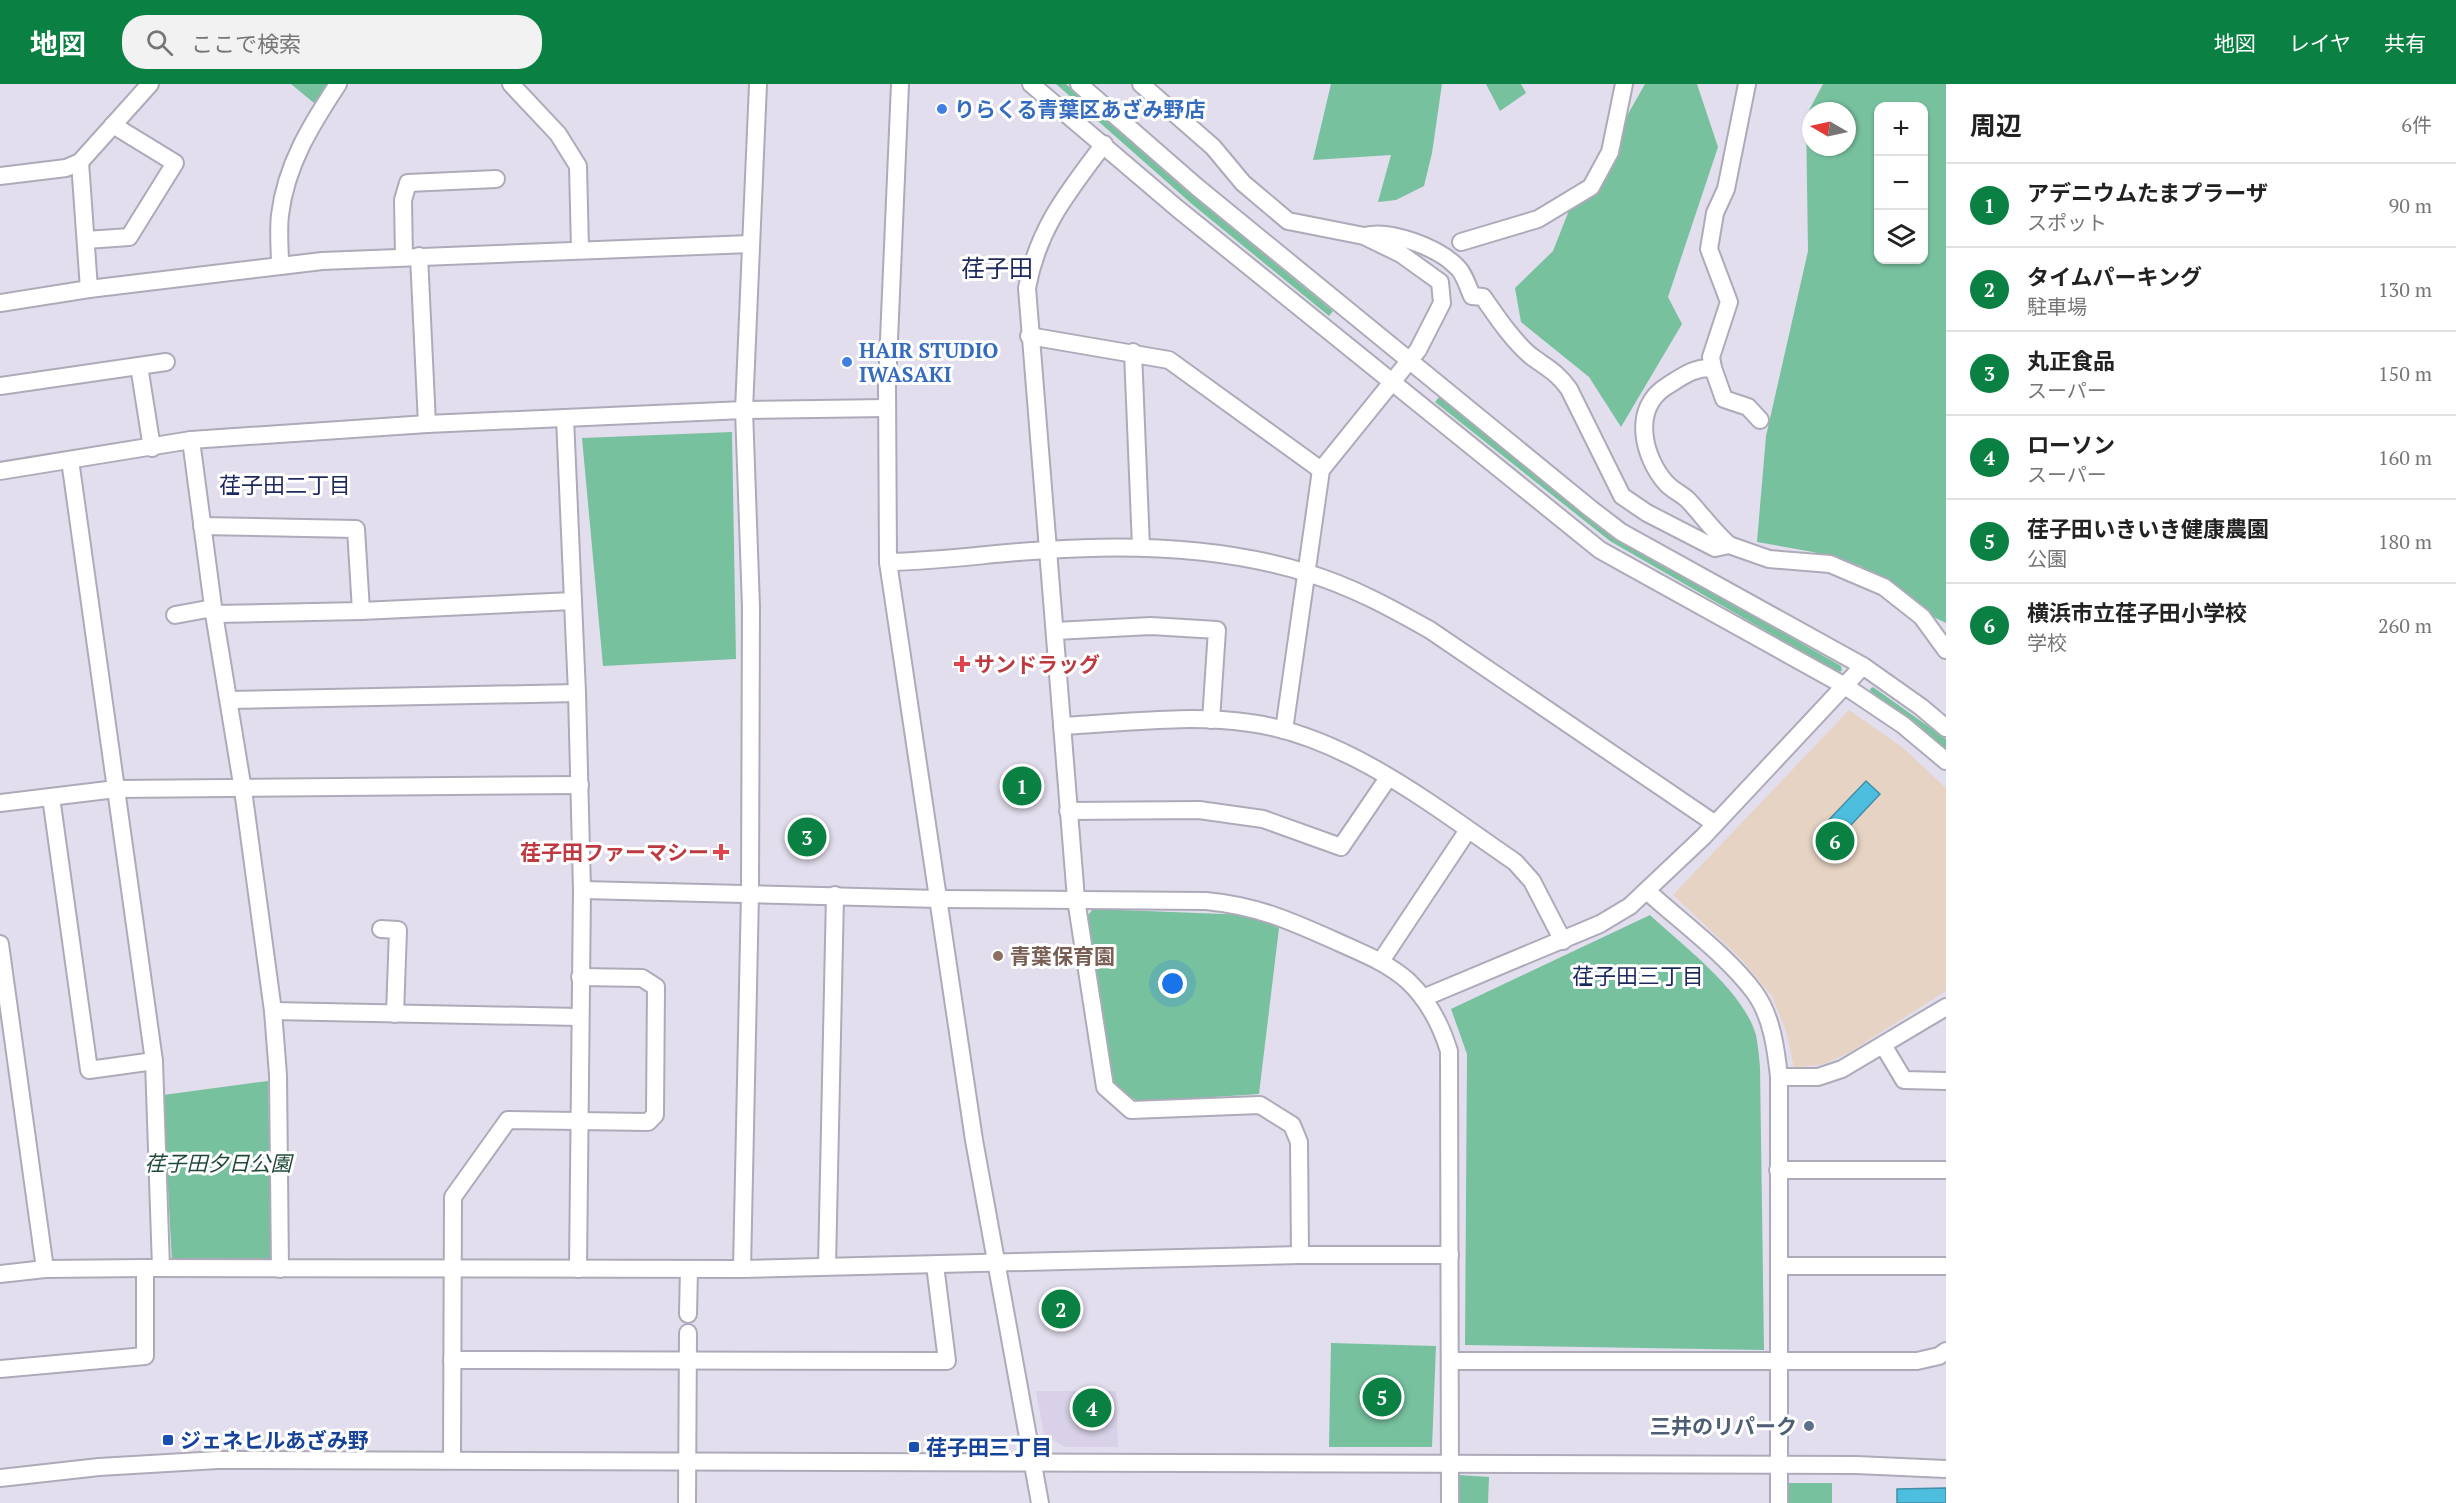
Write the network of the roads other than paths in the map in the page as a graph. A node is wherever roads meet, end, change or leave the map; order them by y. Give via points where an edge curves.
1 (150, 84) edge
2 (338, 84) edge
3 (511, 84) edge
4 (758, 84) edge
5 (900, 84) edge
6 (1031, 84) edge
7 (1079, 84) edge
8 (1141, 84) edge
9 (1624, 84) edge
10 (1747, 84) edge
11 (113, 125) junction
12 (1104, 144) junction
13 (80, 162) junction
14 (0, 176) edge
15 (496, 179) dead end
16 (1364, 236) junction
17 (86, 240) junction
18 (1461, 242) dead end
19 (750, 244) junction
20 (580, 249) junction
21 (412, 256) junction
22 (280, 266) junction
23 (89, 289) junction
24 (0, 303) edge
25 (1029, 336) junction
26 (1132, 352) junction
27 (1411, 360) junction
28 (166, 362) dead end
29 (139, 366) junction
30 (1713, 368) junction
31 (1394, 382) junction
32 (0, 386) edge
33 (887, 408) junction
34 (744, 410) junction
35 (565, 418) junction
36 (1760, 420) dead end
37 (427, 424) junction
38 (191, 440) junction
39 (152, 448) junction
40 (70, 460) junction
41 (1321, 470) junction
42 (0, 471) edge
43 (202, 526) junction
44 (1729, 545) junction
45 (1140, 547) junction
46 (1047, 549) junction
47 (888, 562) junction
48 (1308, 573) junction
49 (573, 601) junction
50 (213, 611) junction
51 (361, 611) junction
52 (175, 615) dead end
53 (1055, 631) junction
54 (1946, 650) edge
55 (1863, 666) junction
56 (1845, 686) junction
57 (577, 693) junction
58 (229, 700) junction
59 (1211, 720) junction
60 (1062, 726) junction
61 (1946, 728) edge
62 (1284, 730) junction
63 (1946, 761) edge
64 (1388, 778) junction
65 (580, 785) junction
66 (116, 789) junction
67 (243, 790) junction
68 (51, 797) junction
69 (0, 803) edge
70 (1068, 811) junction
71 (1714, 823) junction
72 (1468, 830) junction
73 (582, 890) junction
74 (1647, 891) junction
75 (750, 893) junction
76 (835, 895) junction
77 (939, 899) junction
78 (1076, 899) junction
79 (381, 929) dead end
80 (1563, 941) junction
81 (0, 944) edge
82 (1381, 961) junction
83 (580, 977) junction
84 (1423, 998) junction
85 (1946, 1007) edge
86 (273, 1011) junction
87 (395, 1014) junction
88 (579, 1017) junction
89 (1883, 1045) junction
90 (154, 1062) junction
91 (1779, 1077) junction
92 (1946, 1082) edge
93 (578, 1121) junction
94 (1778, 1170) junction
95 (1946, 1170) edge
96 (1300, 1255) junction
97 (1450, 1255) junction
98 (996, 1263) junction
99 (935, 1265) junction
100 (827, 1266) junction
101 (1779, 1266) junction
102 (1946, 1266) edge
103 (153, 1268) junction
104 (452, 1268) junction
105 (45, 1269) junction
106 (280, 1269) junction
107 (578, 1269) junction
108 (689, 1269) junction
109 (742, 1269) junction
110 (0, 1274) edge
111 (688, 1314) dead end
112 (688, 1333) dead end
113 (1946, 1351) edge
114 (452, 1360) junction
115 (1451, 1361) junction
116 (1778, 1361) junction
117 (688, 1362) junction
118 (0, 1369) edge
119 (452, 1460) junction
120 (687, 1462) junction
121 (1031, 1463) junction
122 (1451, 1464) junction
123 (1780, 1465) junction
124 (1946, 1469) edge
125 (0, 1478) edge
126 (687, 1503) edge
127 (1040, 1503) edge
128 (1450, 1503) edge
129 (1779, 1503) edge

1 - 11 street
2 - 22 street via 305,134 289,176 280,215
3 - 20 street via 558,134 578,166
4 - 19 street
5 - 33 street
6 - 12 street
7 - 27 street via 1197,187
8 - 16 street via 1213,147 1243,183 1288,221
9 - 18 street via 1610,152 1591,187 1538,219
10 - 30 street via 1726,189 1715,213 1709,249 1729,302 1711,357
11 - 13 street
11 - 17 street via 175,163 129,237
12 - 25 street via 1064,196 1041,239 1027,288
12 - 31 street via 1178,209
13 - 14 street via 66,168
13 - 17 street
15 - 21 street via 408,183 404,200
16 - 27 street via 1401,254 1440,282 1442,303 1437,318
16 - 44 street via 1378,232 1392,235 1425,247 1458,267 1472,296 1483,297 1517,342 1558,373 1622,496 1715,548
17 - 23 street
19 - 20 street
19 - 34 street
20 - 21 street
21 - 22 street
21 - 37 street
22 - 23 street
23 - 24 street
25 - 26 street
25 - 46 street
26 - 41 street via 1169,360
26 - 45 street
27 - 31 street
27 - 55 street via 1622,532
28 - 29 street
29 - 32 street
29 - 39 street
30 - 36 street via 1724,399 1748,407
30 - 44 street via 1697,367 1658,391 1650,404 1644,437 1647,454 1667,484 1686,498
31 - 41 street
31 - 56 street via 1600,550
33 - 34 street
33 - 47 street
34 - 35 street
34 - 75 street via 751,607
35 - 37 street
35 - 49 street
37 - 38 street
38 - 39 street
38 - 43 street
39 - 40 street
40 - 42 street
40 - 66 street
41 - 48 street
43 - 50 street
43 - 51 street via 356,530
44 - 54 street via 1769,559 1830,564 1884,588 1922,617
45 - 46 street
45 - 48 street via 1218,554
46 - 47 street
46 - 53 street
47 - 77 street
48 - 62 street
48 - 71 street via 1385,604 1430,630
49 - 51 street
49 - 57 street
50 - 51 street
50 - 52 street
50 - 58 street
53 - 59 street via 1150,626 1217,630
53 - 60 street
55 - 56 street
55 - 61 street
56 - 63 street via 1903,725
56 - 71 street
57 - 58 street
57 - 65 street
58 - 67 street
59 - 60 street
59 - 62 street
60 - 70 street
62 - 64 street via 1346,753
64 - 70 street via 1341,848 1263,819 1198,810
64 - 72 street
65 - 67 street
65 - 73 street
66 - 67 street
66 - 68 street
66 - 90 street
67 - 86 street
68 - 69 street
68 - 90 street via 89,1070
70 - 78 street
71 - 74 street
72 - 80 street via 1520,868 1532,882
72 - 82 street
73 - 75 street
73 - 83 street
74 - 80 street via 1600,924
74 - 91 street via 1755,994 1768,1020
75 - 76 street
75 - 109 street
76 - 77 street
76 - 100 street
77 - 78 street
77 - 98 street
78 - 82 street via 1206,900 1236,904 1282,916
78 - 96 street via 1105,1087 1131,1110 1260,1105 1292,1125 1299,1142
79 - 87 street via 405,931
80 - 84 street
81 - 105 street
82 - 84 street
83 - 88 street
83 - 93 street via 642,978 656,987 655,1115 648,1122
84 - 97 street via 1442,1029 1449,1051
85 - 89 street
86 - 87 street
86 - 106 street via 279,1075
87 - 88 street
88 - 93 street
89 - 91 street via 1842,1069 1818,1077
89 - 92 street via 1904,1080
90 - 103 street
91 - 94 street
93 - 104 street via 508,1120 453,1197
93 - 107 street
94 - 95 street
94 - 101 street
96 - 97 street
96 - 98 street
97 - 115 street
98 - 99 street
98 - 121 street
99 - 100 street
99 - 117 street via 947,1361
100 - 109 street
101 - 102 street
101 - 116 street
103 - 105 street
103 - 106 street
103 - 118 street via 145,1356
104 - 106 street
104 - 107 street
104 - 114 street
105 - 110 street
107 - 108 street
108 - 109 street
108 - 111 street
112 - 117 street
113 - 116 street via 1917,1361
114 - 117 street
114 - 119 street
115 - 116 street
115 - 122 street
116 - 123 street
117 - 120 street
119 - 120 street
119 - 125 street via 218,1460
120 - 121 street
120 - 126 street
121 - 122 street
121 - 127 street
122 - 123 street
122 - 128 street
123 - 124 street
123 - 129 street

